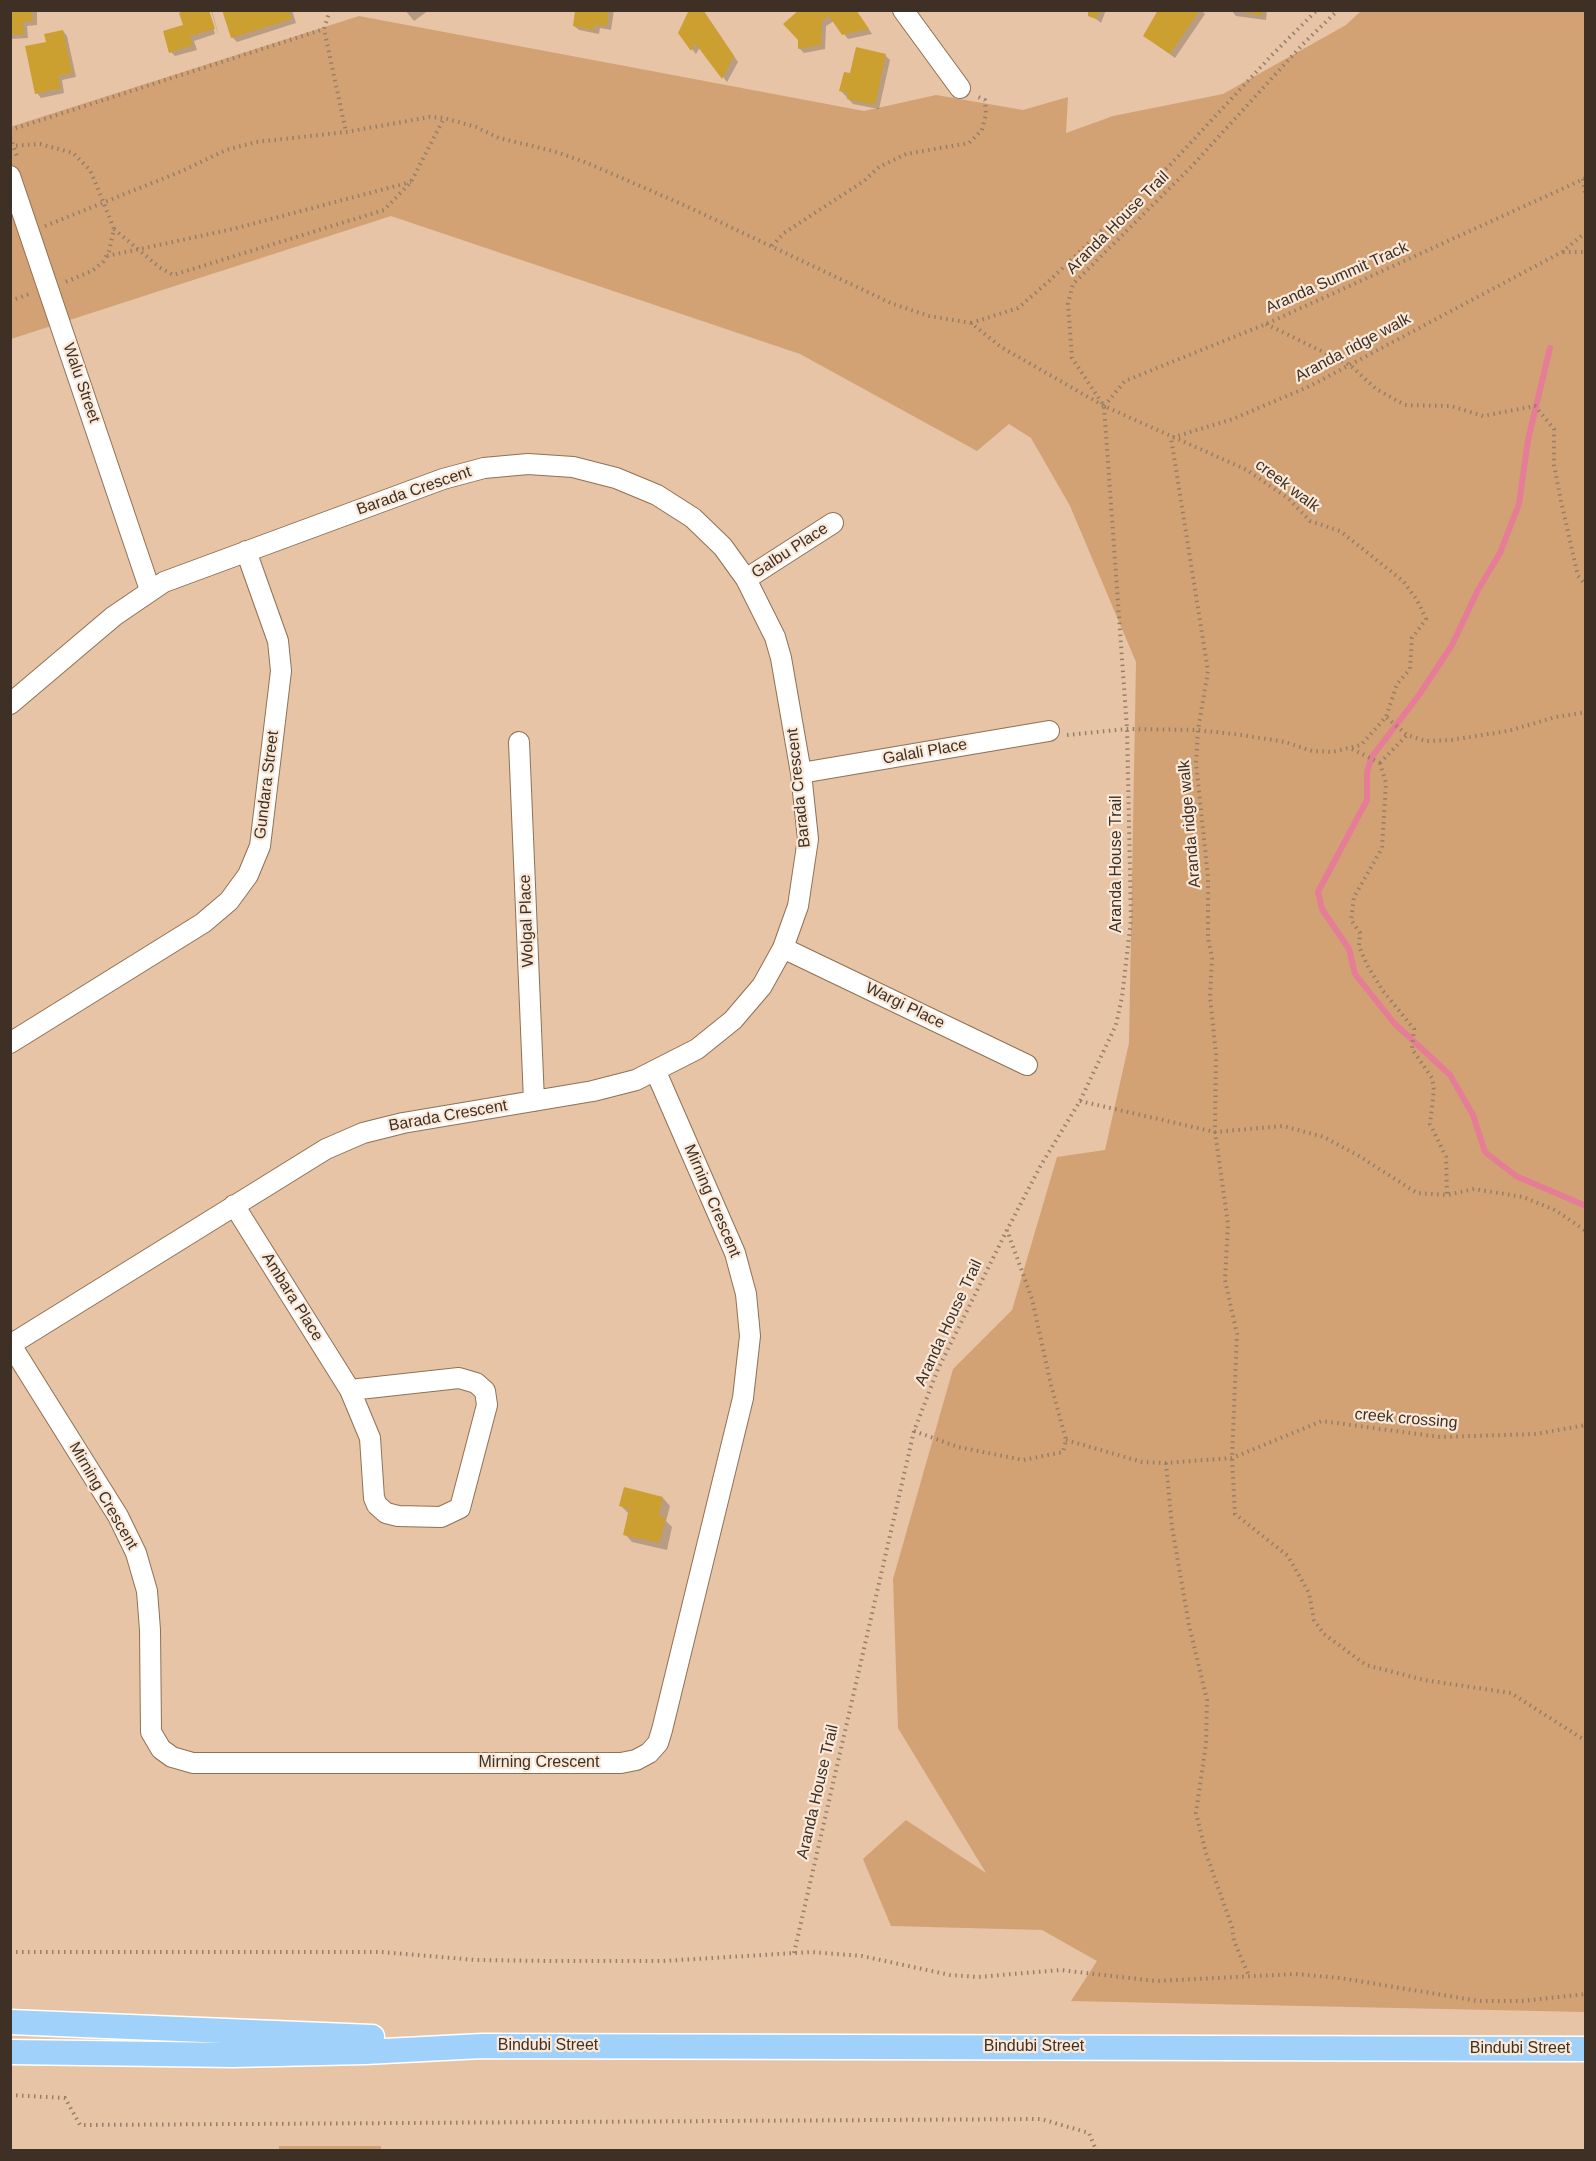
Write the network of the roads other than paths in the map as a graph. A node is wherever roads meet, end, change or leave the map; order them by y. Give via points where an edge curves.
1 (903, 10) edge
2 (960, 88) dead end
3 (10, 176) edge
4 (833, 523) dead end
5 (246, 550) junction
6 (746, 579) junction
7 (150, 590) junction
8 (10, 704) edge
9 (1049, 731) road end
10 (519, 742) dead end
11 (801, 773) junction
12 (783, 948) junction
13 (10, 1043) edge
14 (1027, 1065) dead end
15 (656, 1072) junction
16 (534, 1101) junction
17 (234, 1205) junction
18 (11, 1345) edge
19 (350, 1390) junction
20 (10, 2022) edge
21 (482, 2046) junction
22 (1586, 2049) edge
23 (10, 2052) edge

1 - 2 street
3 - 7 street, Walu Street
4 - 6 street, Galbu Place
5 - 6 street, Barada Crescent via 443,479 484,468 528,464 573,467 657,495 693,518 723,547
5 - 7 street, Barada Crescent
5 - 13 street, Gundara Street via 278,641 281,671 260,846 248,875 229,901 203,923
6 - 11 street, Barada Crescent via 775,637 781,658
7 - 8 street, Barada Crescent
9 - 11 street, Galali Place
10 - 16 street, Wolgal Place
11 - 12 street, Barada Crescent via 807,862 798,906
12 - 14 street, Wargi Place
12 - 15 street, Barada Crescent via 762,986 733,1020 697,1049
15 - 16 street, Barada Crescent via 593,1091
15 - 18 street, Mirning Crescent via 735,1253 746,1294 750,1346 743,1398 662,1730 658,1743 636,1760 193,1763 172,1757 161,1749 151,1732 147,1591 136,1552 118,1516
16 - 17 street, Barada Crescent via 363,1133 326,1149
17 - 18 street, Barada Crescent
17 - 19 street, Ambara Place
19 - 19 street, Ambara Place via 459,1378 476,1383 485,1391 487,1405 460,1508 441,1516 398,1516 377,1505 370,1438
20 - 21 main road, Bindubi Street
21 - 22 main road, Bindubi Street
21 - 23 main road, Bindubi Street via 222,2055

